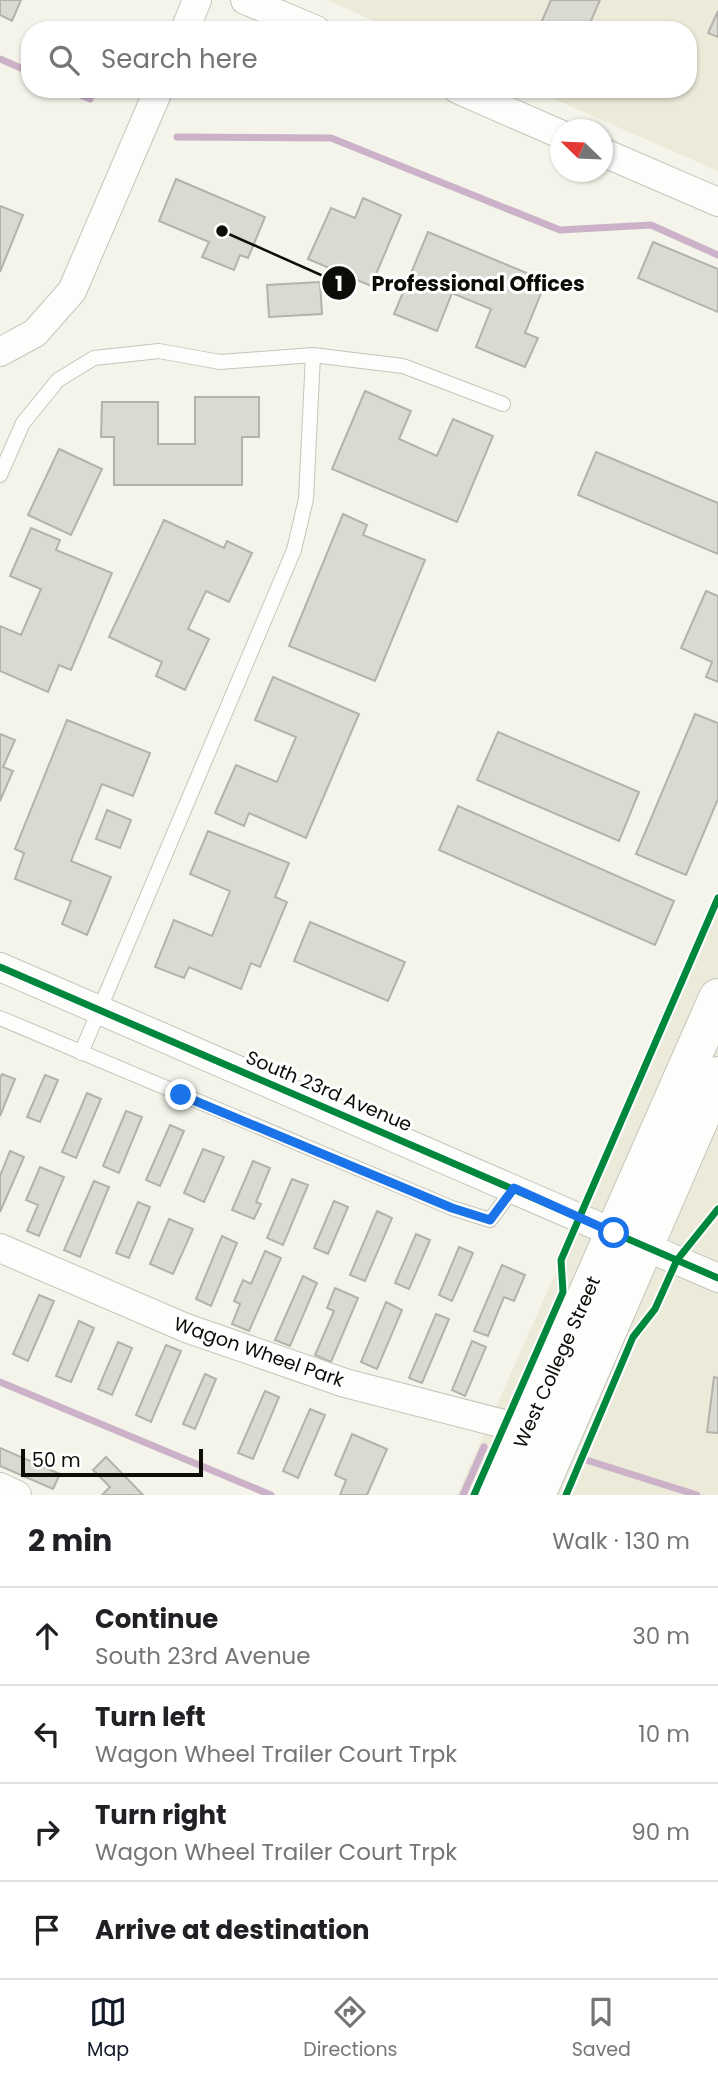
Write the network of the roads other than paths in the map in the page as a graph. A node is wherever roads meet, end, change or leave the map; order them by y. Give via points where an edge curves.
1 (197, 0) edge
2 (245, 0) edge
3 (189, 21) edge
4 (295, 21) edge
5 (155, 98) edge
6 (478, 98) edge
7 (550, 129) edge
8 (613, 156) edge
9 (718, 202) edge
10 (0, 352) edge
11 (313, 355) junction
12 (503, 404) dead end
13 (0, 475) edge
14 (0, 967) edge
15 (718, 998) edge
16 (99, 1010) junction
17 (0, 1018) edge
18 (81, 1053) junction
19 (718, 1076) edge
20 (514, 1188) junction
21 (629, 1240) junction
22 (0, 1248) edge
23 (718, 1278) edge
24 (527, 1430) junction
25 (0, 1487) edge
26 (17, 1495) edge
27 (499, 1495) edge
28 (536, 1495) edge

1 - 3 street
2 - 4 street
5 - 10 street via 82,272 57,310 35,332
6 - 7 street
8 - 9 street
11 - 12 lane via 403,366
11 - 13 lane via 220,362 159,351 94,358 58,380 23,423
11 - 16 lane via 306,499 294,550
14 - 16 street, South 23rd Avenue
15 - 21 main road, West College Street
16 - 18 lane
16 - 20 street, South 23rd Avenue
17 - 18 lane
18 - 20 lane via 490,1220
19 - 21 main road, West College Street
20 - 21 street, South 23rd Avenue
21 - 23 street, South 23rd Avenue
21 - 24 main road, West College Street
21 - 28 main road, West College Street
22 - 24 street, Wagon Wheel Park via 186,1328 345,1383
24 - 27 main road, West College Street
25 - 26 street

